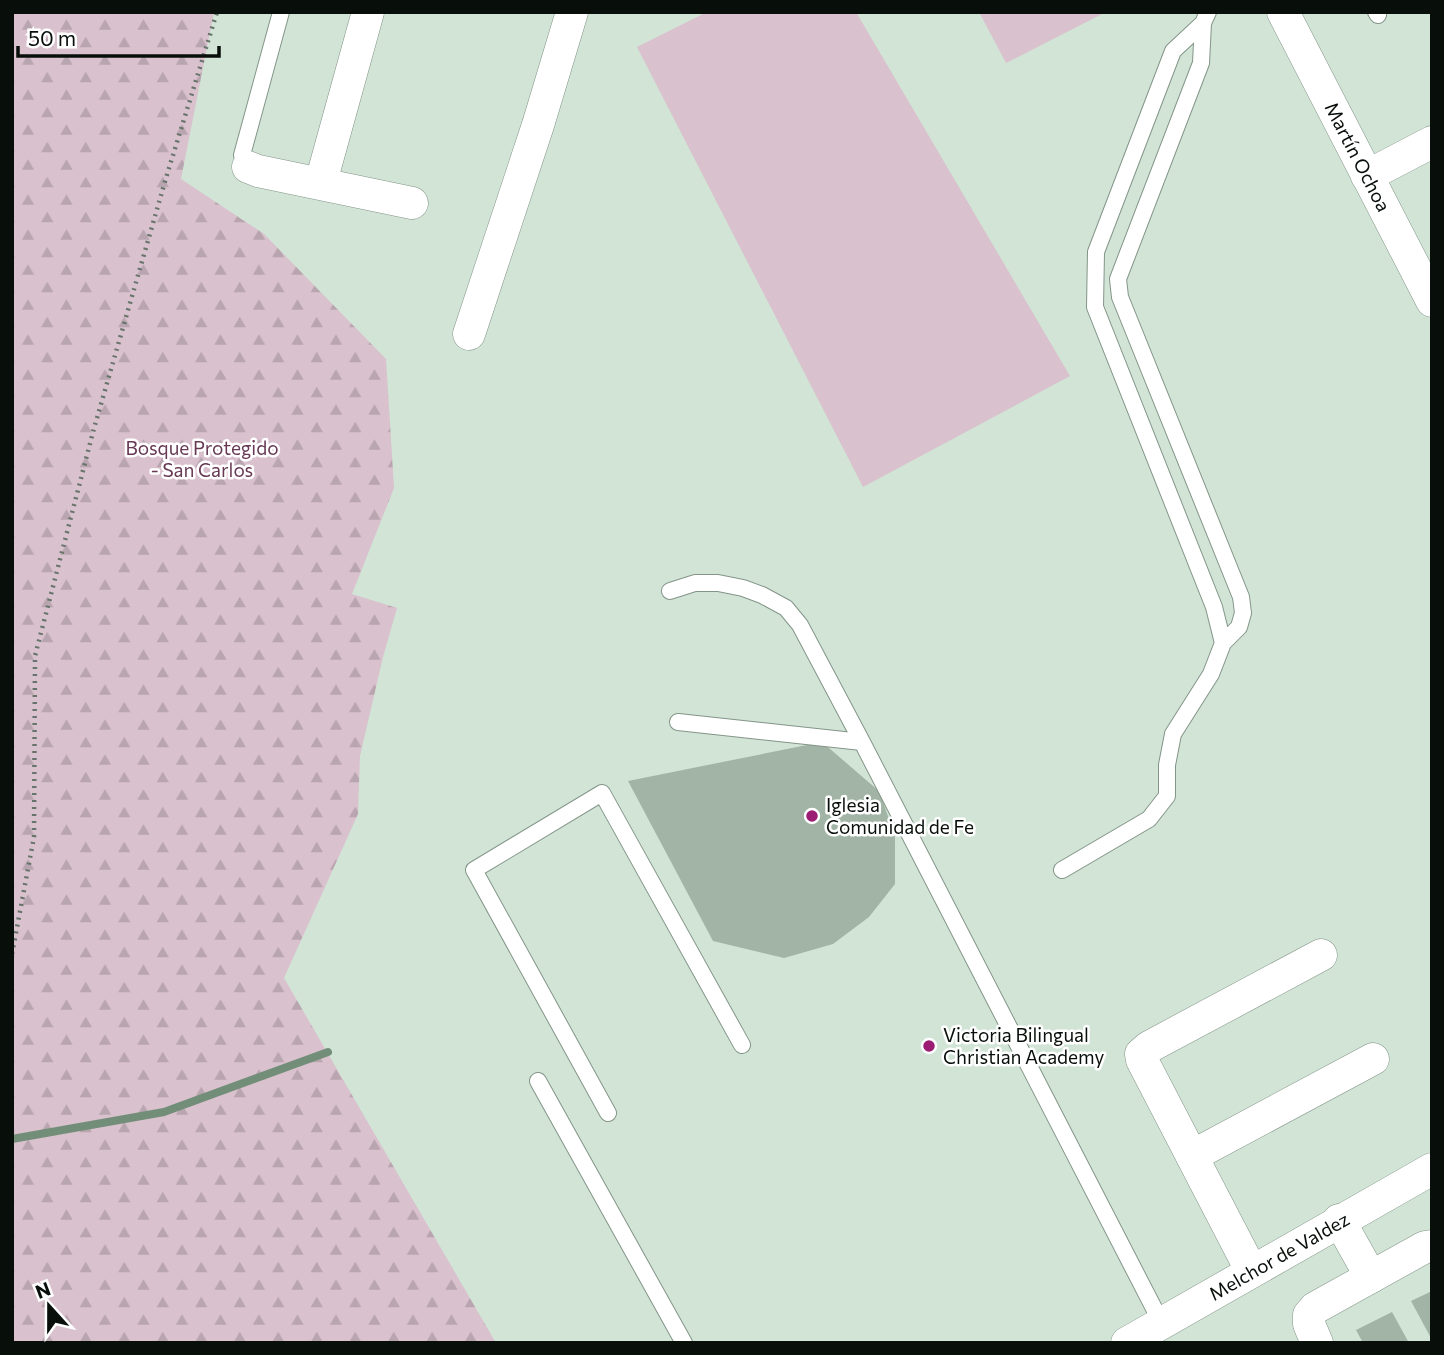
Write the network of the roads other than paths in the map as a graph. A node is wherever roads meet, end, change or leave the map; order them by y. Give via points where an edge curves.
1 (281, 12) edge
2 (368, 12) edge
3 (572, 12) edge
4 (1283, 12) edge
5 (1205, 18) edge
6 (1432, 142) edge
7 (247, 167) joint
8 (1367, 176) junction
9 (321, 182) junction
10 (412, 202) dead end
11 (1118, 279) junction
12 (1093, 284) junction
13 (1432, 302) edge
14 (469, 334) dead end
15 (670, 591) dead end
16 (1223, 643) junction
17 (678, 722) dead end
18 (863, 742) junction
19 (1062, 870) dead end
20 (1321, 954) dead end
21 (742, 1045) dead end
22 (1373, 1059) dead end
23 (538, 1080) dead end
24 (608, 1113) dead end
25 (1192, 1156) junction
26 (1432, 1169) edge
27 (1339, 1220) junction
28 (1432, 1246) edge
29 (1251, 1270) junction
30 (1371, 1277) junction
31 (1161, 1322) junction
32 (684, 1343) edge
33 (1126, 1343) edge
34 (1317, 1343) edge

1 - 7 lane via 242,155
2 - 9 street
3 - 14 street
4 - 8 street, Martín Ochoa
5 - 11 lane via 1201,63
5 - 12 lane via 1173,51 1096,252
6 - 8 street
7 - 9 street
8 - 13 street, Martín Ochoa
9 - 10 street
11 - 12 lane
11 - 16 lane via 1120,298 1241,597 1240,627
12 - 16 lane via 1095,307 1214,607
15 - 18 lane via 695,583 718,583 753,591 786,608 800,625
16 - 19 lane via 1211,674 1174,734 1167,796 1149,819
17 - 18 lane
18 - 31 lane
20 - 25 street via 1141,1054
21 - 24 lane via 602,793 474,870
22 - 25 street
23 - 32 lane
25 - 29 street
26 - 27 street, Melchor de Valdez
27 - 29 street, Melchor de Valdez
27 - 30 street
28 - 30 street
29 - 31 street, Melchor de Valdez
30 - 34 street via 1309,1315
31 - 33 street, Melchor de Valdez

